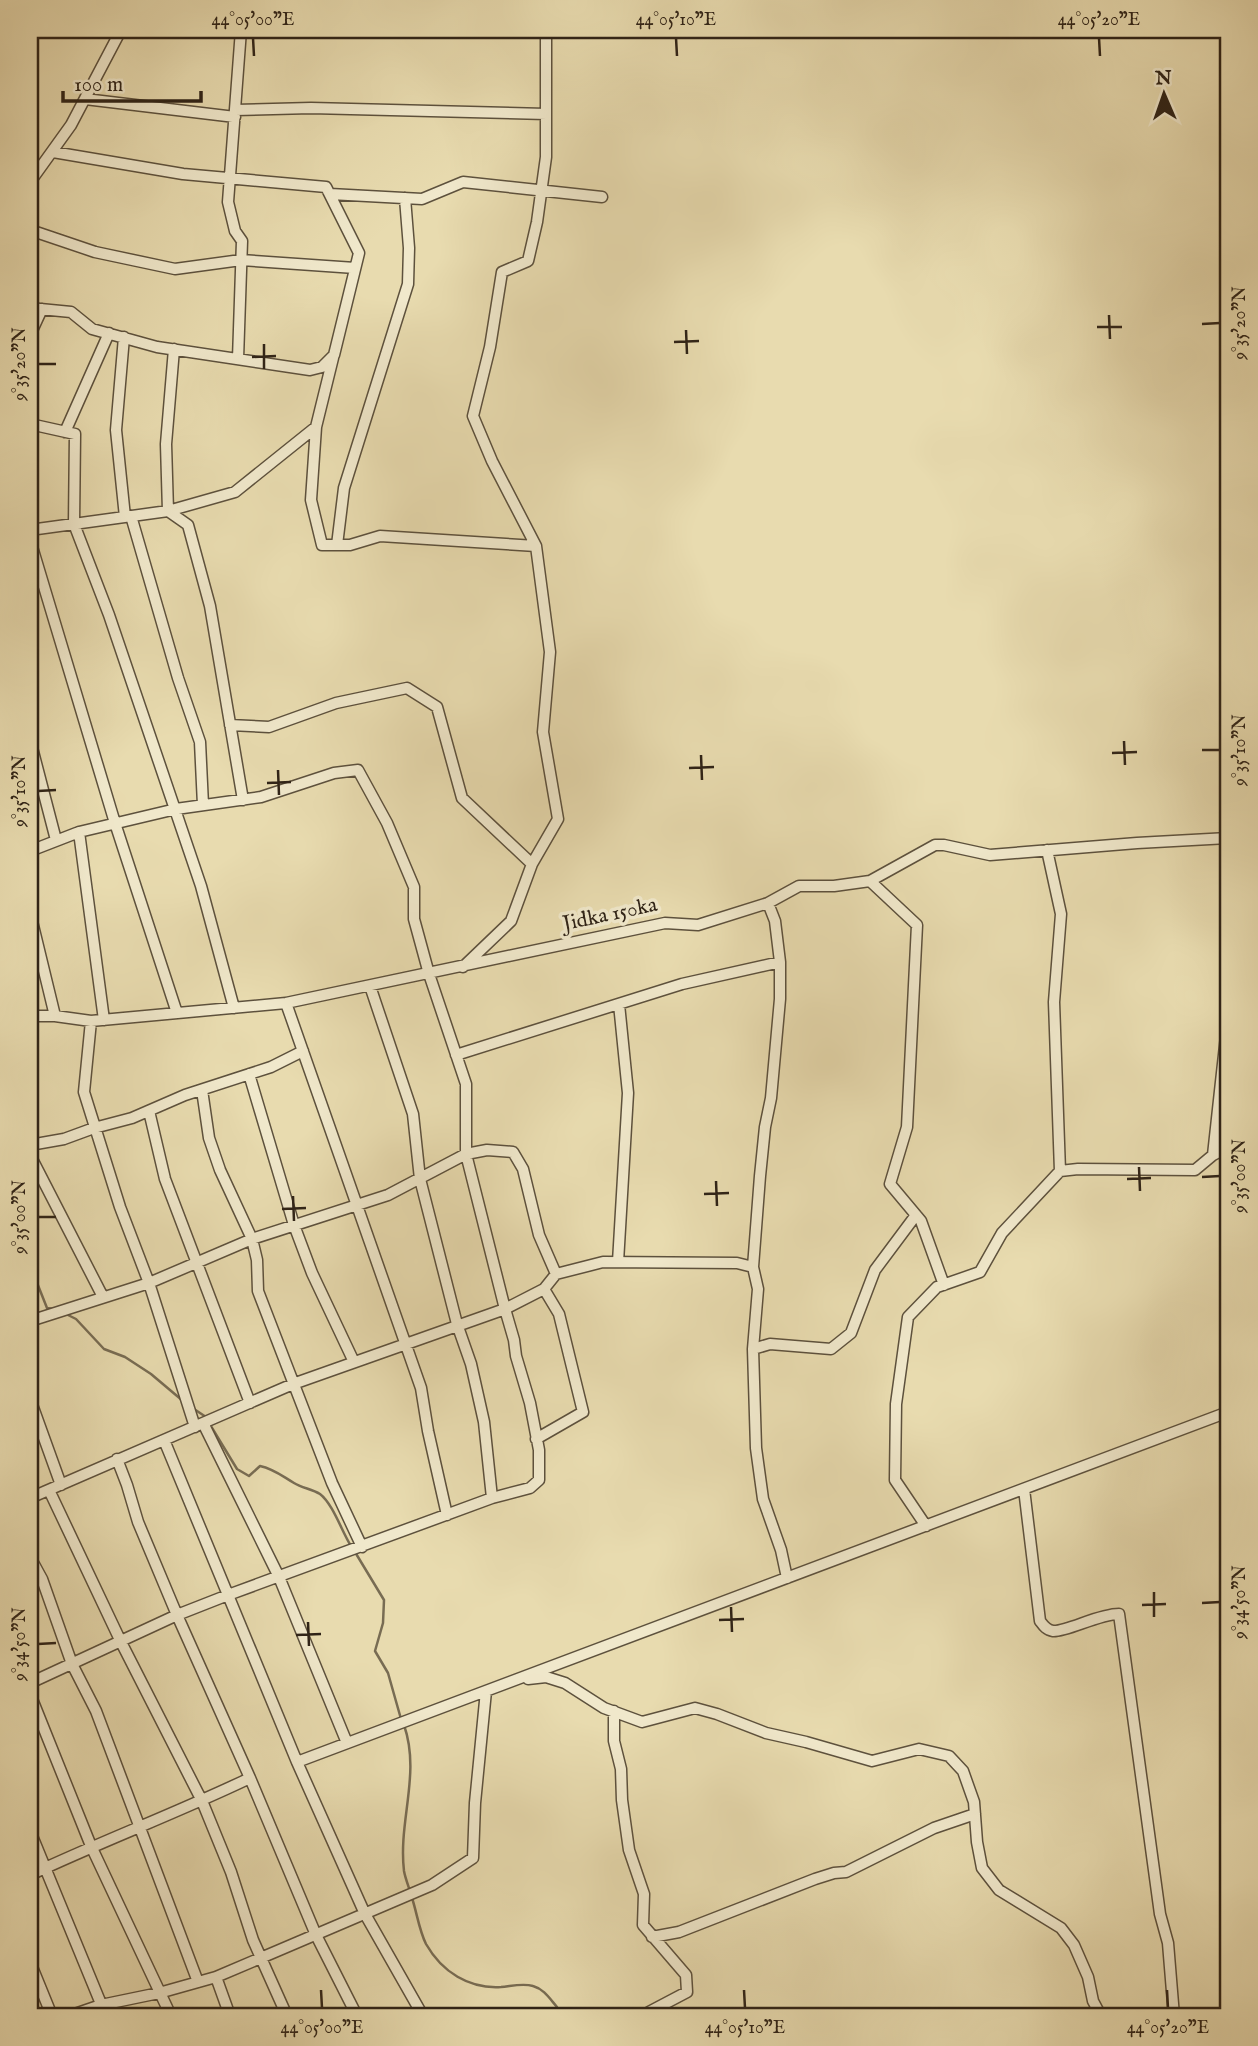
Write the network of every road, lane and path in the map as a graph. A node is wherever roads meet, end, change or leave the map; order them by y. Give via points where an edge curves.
1 (121, 30) edge
2 (242, 30) edge
3 (518, 30) edge
4 (540, 30) edge
5 (546, 30) edge
6 (85, 99) junction
7 (235, 113) junction
8 (546, 114) junction
9 (53, 152) junction
10 (230, 179) junction
11 (30, 181) edge
12 (541, 192) junction
13 (330, 194) junction
14 (602, 197) dead end
15 (405, 198) junction
16 (30, 230) edge
17 (241, 260) junction
18 (355, 268) junction
19 (30, 308) edge
20 (42, 309) junction
21 (108, 333) junction
22 (30, 335) edge
23 (124, 337) junction
24 (174, 349) junction
25 (334, 355) junction
26 (238, 359) junction
27 (30, 424) edge
28 (316, 427) junction
29 (65, 432) junction
30 (168, 511) junction
31 (128, 516) junction
32 (74, 524) junction
33 (30, 530) edge
34 (30, 540) edge
35 (337, 545) junction
36 (536, 546) junction
37 (230, 725) junction
38 (30, 740) edge
39 (243, 800) junction
40 (204, 805) junction
41 (176, 809) junction
42 (114, 824) junction
43 (79, 832) junction
44 (1228, 838) edge
45 (56, 840) junction
46 (1047, 849) junction
47 (30, 851) edge
48 (532, 864) junction
49 (870, 881) junction
50 (768, 903) junction
51 (30, 913) edge
52 (780, 962) junction
53 (463, 967) junction
54 (429, 974) junction
55 (370, 986) junction
56 (286, 1003) junction
57 (620, 1004) junction
58 (234, 1008) junction
59 (177, 1013) junction
60 (30, 1016) edge
61 (55, 1016) junction
62 (1228, 1018) edge
63 (104, 1020) junction
64 (91, 1021) junction
65 (303, 1051) junction
66 (456, 1055) junction
67 (249, 1074) junction
68 (202, 1090) junction
69 (149, 1111) junction
70 (94, 1128) junction
71 (30, 1145) edge
72 (1228, 1147) edge
73 (466, 1154) junction
74 (30, 1155) edge
75 (1213, 1155) junction
76 (1228, 1157) edge
77 (1060, 1171) junction
78 (421, 1179) junction
79 (358, 1206) junction
80 (916, 1216) junction
81 (294, 1225) junction
82 (252, 1239) junction
83 (197, 1261) junction
84 (618, 1262) junction
85 (753, 1267) junction
86 (556, 1274) junction
87 (149, 1283) junction
88 (944, 1285) junction
89 (544, 1289) junction
90 (103, 1297) junction
91 (505, 1309) junction
92 (30, 1321) edge
93 (457, 1324) junction
94 (404, 1344) junction
95 (753, 1349) junction
96 (354, 1362) junction
97 (293, 1384) junction
98 (30, 1399) edge
99 (250, 1402) junction
100 (1228, 1412) edge
101 (199, 1425) junction
102 (536, 1439) junction
103 (164, 1440) junction
104 (117, 1459) junction
105 (61, 1485) junction
106 (1024, 1489) junction
107 (48, 1490) junction
108 (30, 1498) edge
109 (492, 1498) junction
110 (447, 1515) junction
111 (926, 1526) junction
112 (362, 1547) junction
113 (30, 1557) edge
114 (279, 1577) junction
115 (787, 1578) junction
116 (228, 1595) junction
117 (177, 1615) junction
118 (121, 1642) junction
119 (72, 1664) junction
120 (517, 1679) junction
121 (30, 1683) edge
122 (486, 1691) junction
123 (30, 1694) edge
124 (614, 1711) junction
125 (346, 1743) junction
126 (297, 1762) junction
127 (250, 1779) junction
128 (202, 1801) junction
129 (975, 1814) junction
130 (139, 1827) junction
131 (30, 1831) edge
132 (91, 1846) junction
133 (43, 1868) junction
134 (30, 1875) edge
135 (365, 1914) junction
136 (316, 1935) junction
137 (652, 1937) junction
138 (261, 1958) junction
139 (30, 1962) edge
140 (216, 1977) junction
141 (198, 1982) junction
142 (159, 1993) junction
143 (101, 2005) junction
144 (52, 2016) edge
145 (69, 2016) edge
146 (106, 2016) edge
147 (171, 2016) edge
148 (230, 2016) edge
149 (287, 2016) edge
150 (356, 2016) edge
151 (423, 2016) edge
152 (652, 2016) edge
153 (1101, 2016) edge
154 (1174, 2016) edge

1 - 6 street
2 - 7 street
3 - 4 street
5 - 8 street
6 - 7 street
6 - 9 street
7 - 8 street via 311,108
7 - 10 street
8 - 12 street
9 - 10 street
9 - 11 street
10 - 13 street via 326,187
10 - 17 street via 228,202 242,241
12 - 14 street
12 - 15 street via 463,182 422,199
12 - 36 street via 528,261 502,272 473,416
13 - 15 street
13 - 18 street via 359,253
15 - 35 street via 408,284 344,488
16 - 17 street via 95,252 175,269
17 - 18 street
17 - 26 street
18 - 25 street
19 - 20 street
20 - 21 street via 71,312 92,329
20 - 22 street
21 - 23 street
21 - 29 street
23 - 24 street
23 - 31 street via 116,430
24 - 26 street
24 - 30 street via 166,444
25 - 26 street via 322,367 310,370
25 - 28 street
27 - 29 street
28 - 30 street via 235,492
28 - 35 street via 311,500 322,545
29 - 32 street via 75,434
30 - 31 street
30 - 37 street via 188,525 210,606
31 - 32 street
31 - 40 street via 200,742
32 - 33 street
32 - 41 street
34 - 42 street
35 - 36 street via 380,536
36 - 48 street via 550,652 543,732 558,819
37 - 39 street
37 - 48 street via 269,727 336,703 407,688 437,707 462,798
38 - 45 street
39 - 40 street
39 - 54 street via 358,770 414,887 414,919
40 - 41 street
41 - 42 street
41 - 58 street
42 - 43 street
42 - 59 street
43 - 45 street
43 - 63 street
44 - 46 street, Jidka 150ka
45 - 47 street
46 - 49 street, Jidka 150ka via 984,855 935,845
46 - 77 street via 1061,914 1054,1002
48 - 53 street via 510,921
49 - 50 street, Jidka 150ka via 799,886
49 - 80 street via 918,925 907,1127 890,1184
50 - 52 street
50 - 53 street, Jidka 150ka via 698,925 669,922
51 - 61 street
52 - 57 street via 682,984
52 - 85 street
53 - 54 street, Jidka 150ka
54 - 55 street, Jidka 150ka
54 - 66 street
55 - 56 street, Jidka 150ka
55 - 78 street via 413,1114
56 - 58 street, Jidka 150ka
56 - 65 street
57 - 66 street
57 - 84 street via 628,1093
58 - 59 street, Jidka 150ka
59 - 63 street, Jidka 150ka
60 - 61 street, Jidka 150ka
61 - 64 street, Jidka 150ka
62 - 75 street
63 - 64 street, Jidka 150ka
64 - 70 street via 84,1092
65 - 67 street
65 - 79 street
66 - 73 street via 466,1084
67 - 68 street
67 - 81 street
68 - 69 street
68 - 82 street via 209,1138
69 - 70 street
69 - 83 street via 165,1179
70 - 71 street
70 - 87 street
72 - 75 street
73 - 78 street
73 - 86 street via 513,1152 523,1169 539,1235
73 - 91 street
74 - 90 street
75 - 76 street
75 - 77 street via 1195,1170
77 - 88 street via 1002,1233 980,1272
78 - 79 street
78 - 93 street
79 - 81 street
79 - 94 street
80 - 88 street
80 - 95 street via 875,1270 850,1333 831,1349 770,1344
81 - 82 street
81 - 96 street
82 - 83 street
82 - 97 street via 258,1291
83 - 87 street
83 - 99 street
84 - 85 street
84 - 86 street
85 - 95 street via 758,1289
86 - 89 street
87 - 90 street
87 - 101 street
88 - 111 street via 908,1317 896,1404 895,1480
89 - 91 street
89 - 102 street via 559,1314 583,1412
90 - 92 street
91 - 93 street
91 - 102 street
93 - 94 street
93 - 109 street via 484,1422
94 - 96 street
94 - 110 street via 421,1388
95 - 115 street via 756,1448 763,1499
96 - 97 street
97 - 99 street
97 - 112 street
98 - 105 street
99 - 101 street
100 - 106 street
101 - 103 street
101 - 114 street
102 - 109 street via 539,1480 530,1488
103 - 104 street
103 - 116 street
104 - 105 street
104 - 117 street
105 - 107 street
106 - 111 street
106 - 154 street via 1040,1620 1045,1628 1055,1631 1119,1614 1160,1914 1168,1943
107 - 108 street
107 - 118 street
109 - 110 street
110 - 112 street
111 - 115 street
112 - 114 street
113 - 119 street
114 - 116 street
114 - 125 street
115 - 120 street
116 - 117 street
116 - 126 street
117 - 118 street
117 - 127 street
118 - 119 street
118 - 128 street
119 - 121 street
119 - 130 street via 96,1711
120 - 122 street
120 - 124 street via 546,1677 565,1683
122 - 125 street
122 - 135 street via 473,1858 432,1885
123 - 132 street
124 - 129 street via 642,1722 695,1708 766,1733 872,1761 919,1749 949,1756 963,1771
124 - 137 street via 629,1850 644,1894 643,1924
125 - 126 street
126 - 135 street
127 - 128 street
127 - 136 street
128 - 130 street
128 - 138 street
129 - 137 street via 934,1828 846,1872 815,1879 679,1932
129 - 153 street via 982,1868 999,1889 1061,1928 1074,1944
130 - 132 street
130 - 141 street
131 - 133 street
132 - 133 street
132 - 142 street
133 - 134 street
133 - 143 street
135 - 136 street
135 - 151 street
136 - 138 street
136 - 150 street
137 - 152 street via 686,1975 687,1992 649,2012
138 - 140 street
138 - 149 street
139 - 144 street
140 - 141 street
140 - 148 street
141 - 142 street
142 - 143 street
142 - 147 street
143 - 145 street
143 - 146 street

